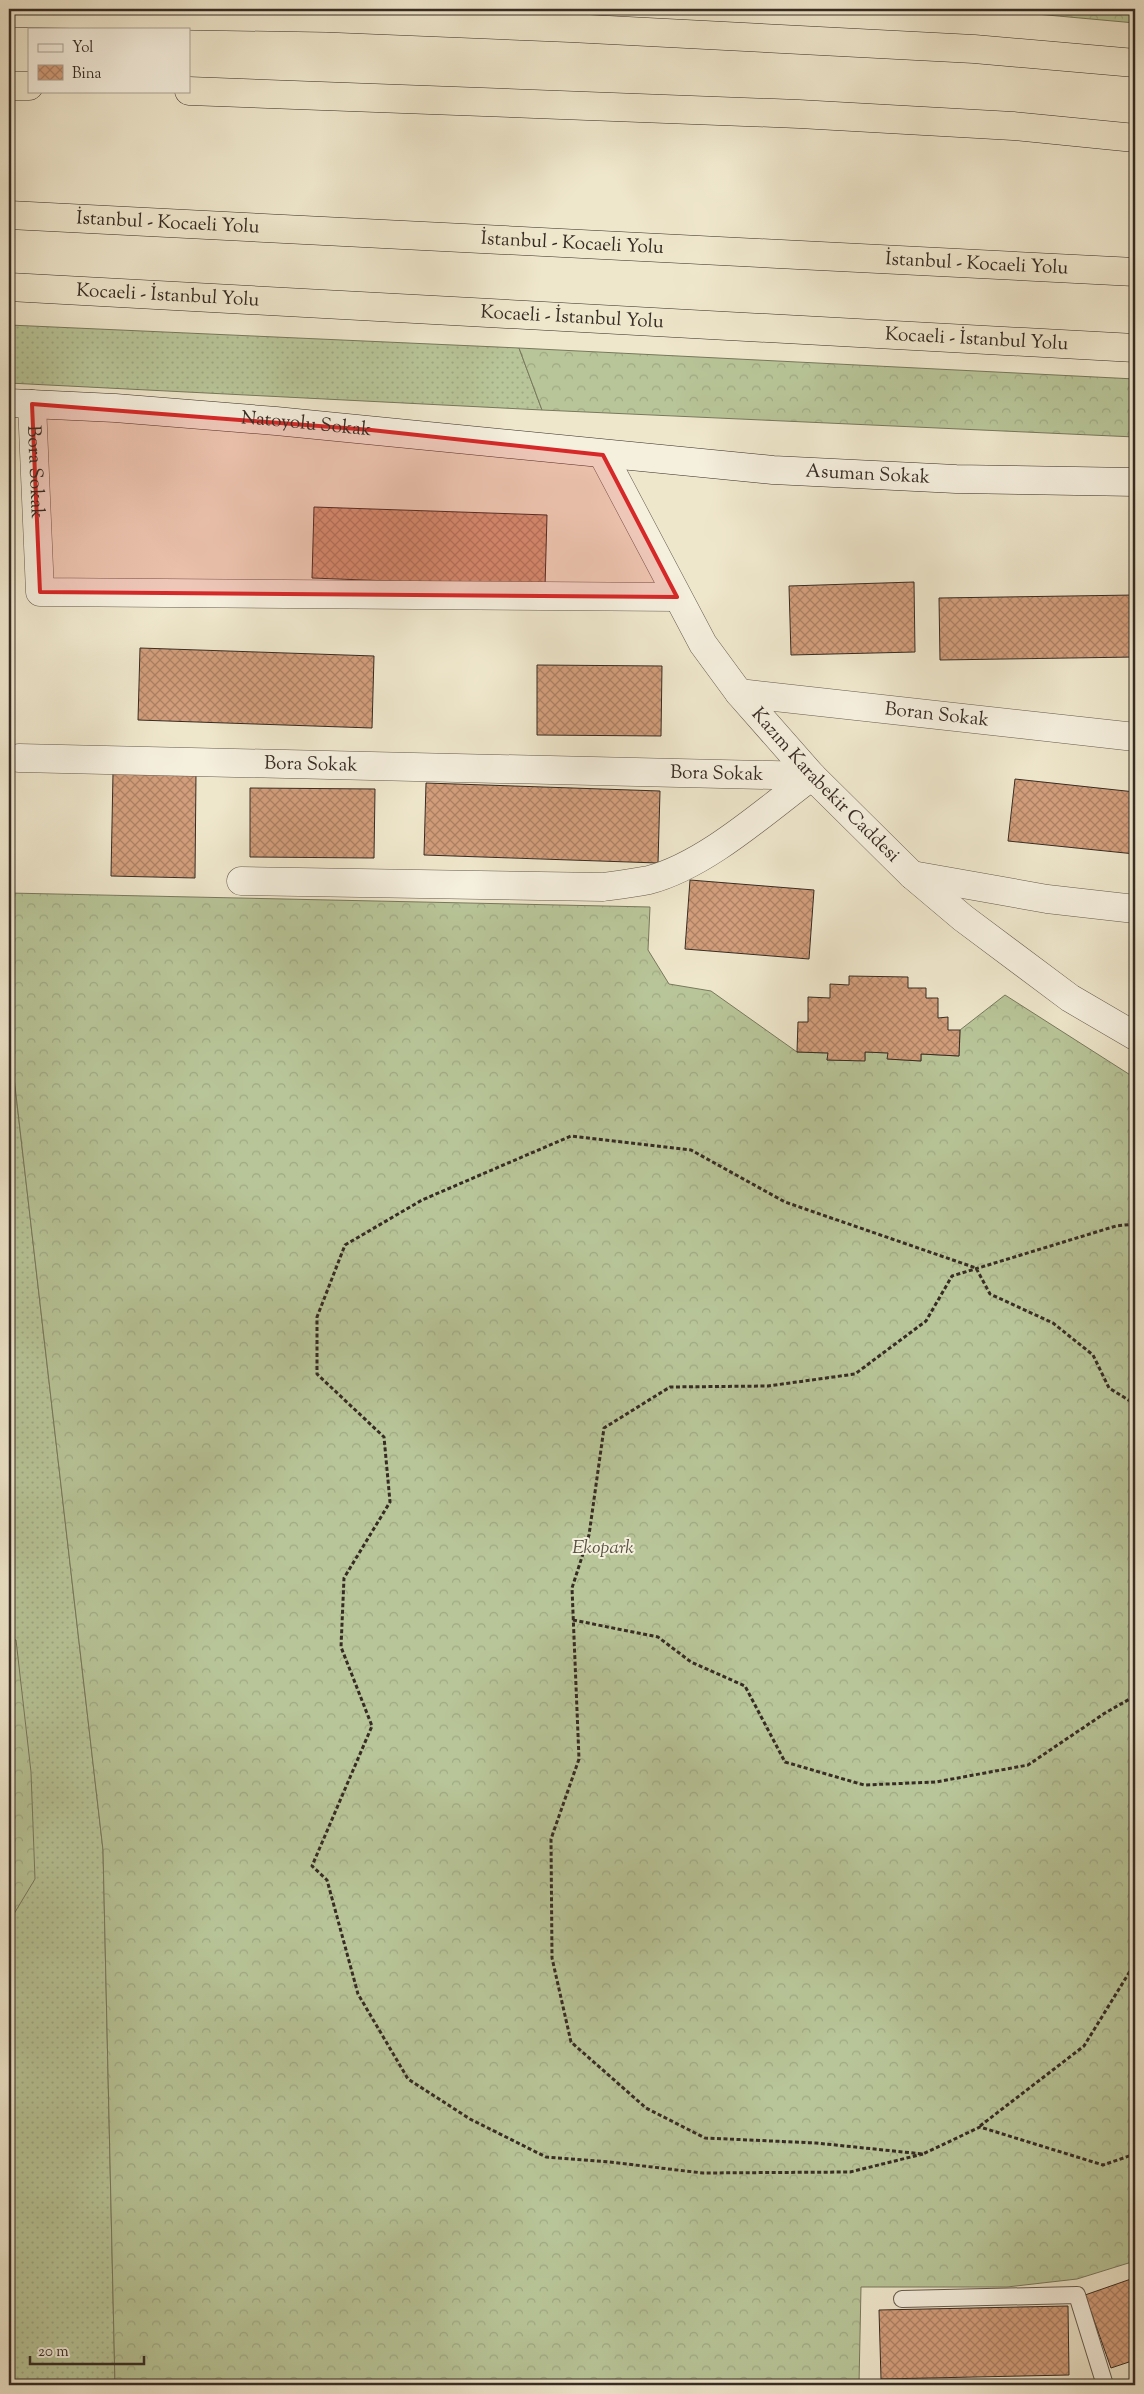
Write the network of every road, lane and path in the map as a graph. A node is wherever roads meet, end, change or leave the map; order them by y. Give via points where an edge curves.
1 (9, 13) edge
2 (1135, 64) edge
3 (9, 86) edge
4 (28, 86) edge
5 (190, 91) edge
6 (1135, 138) edge
7 (9, 215) edge
8 (1135, 272) edge
9 (9, 287) edge
10 (1135, 348) edge
11 (20, 403) edge
12 (603, 455) junction
13 (1135, 482) edge
14 (677, 597) junction
15 (739, 693) junction
16 (1135, 737) edge
17 (19, 758) dead end
18 (812, 776) junction
19 (912, 875) junction
20 (241, 881) dead end
21 (1135, 909) edge
22 (1135, 1036) edge
23 (1135, 1224) edge
24 (976, 1268) junction
25 (1135, 1404) edge
26 (573, 1620) junction
27 (1135, 1696) edge
28 (1135, 1963) edge
29 (980, 2126) junction
30 (923, 2154) junction
31 (1135, 2154) edge
32 (902, 2299) dead end
33 (1105, 2385) edge

1 - 2 highway via 328,18 570,28 974,49
3 - 4 highway
5 - 6 highway via 790,113 1013,126
7 - 8 highway, İstanbul - Kocaeli Yolu
9 - 10 highway, Kocaeli - İstanbul Yolu
11 - 12 street, Natoyolu Sokak via 276,421
11 - 14 street, Bora Sokak via 40,592
12 - 13 street, Asuman Sokak via 774,470
12 - 14 street, Kazım Karabekir Caddesi
14 - 15 street, Kazım Karabekir Caddesi via 703,644
15 - 16 street, Boran Sokak
15 - 18 street, Kazım Karabekir Caddesi
17 - 18 street, Bora Sokak
18 - 19 street, Kazım Karabekir Caddesi
18 - 20 street, Bora Sokak via 744,828 690,863 649,880 603,887
19 - 21 street via 1047,899
19 - 22 street, Kazım Karabekir Caddesi via 963,918 1070,998
23 - 24 path via 1116,1226
24 - 25 path via 990,1294 1053,1324 1093,1354 1109,1388
24 - 26 path via 952,1276 926,1321 855,1374 768,1386 670,1387 604,1428 589,1535 572,1588
24 - 30 path via 785,1202 691,1150 571,1136 422,1200 345,1245 317,1317 317,1374 384,1437 390,1502 344,1578 341,1647 372,1726 312,1866 327,1880 358,1994 408,2079 470,2119 546,2157 704,2173 850,2172
26 - 27 path via 658,1637 691,1662 745,1686 785,1762 864,1785 936,1782 1028,1764
26 - 30 path via 579,1759 551,1839 552,1958 571,2042 646,2108 705,2138 816,2143
28 - 29 path via 1084,2046
29 - 30 path
29 - 31 path via 1103,2165
32 - 33 lane via 1078,2295

